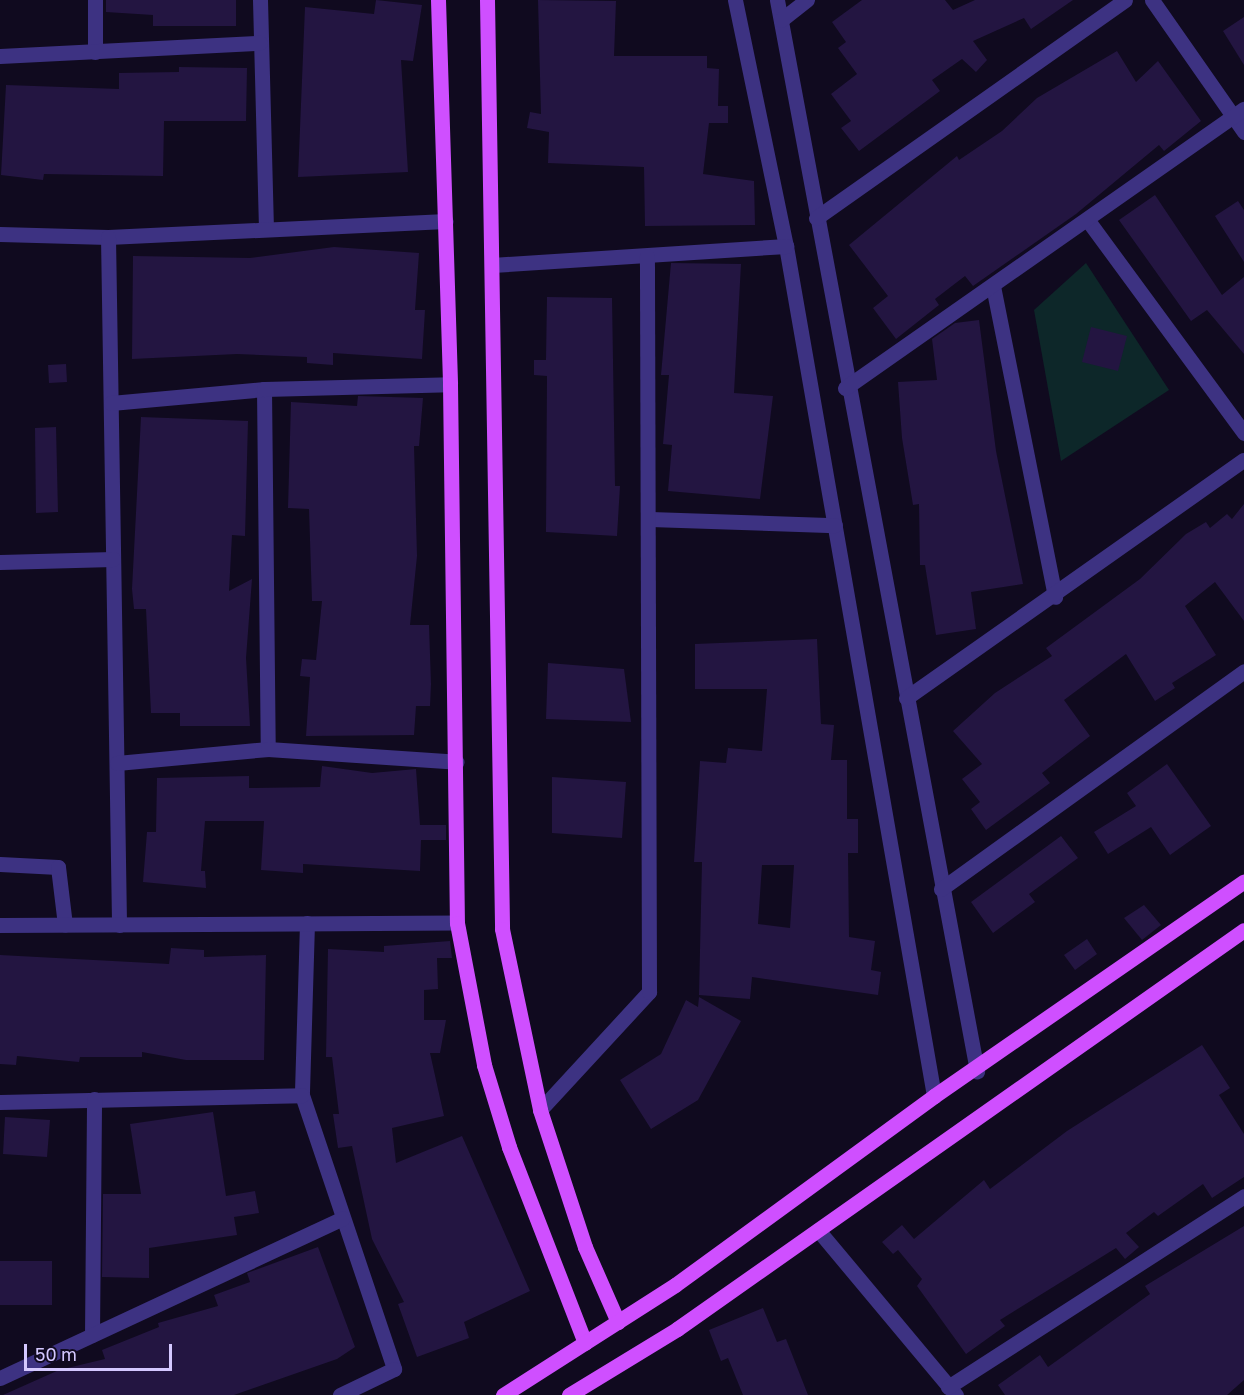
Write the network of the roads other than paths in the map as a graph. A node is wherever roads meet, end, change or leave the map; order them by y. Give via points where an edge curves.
1 (95, 0) edge
2 (260, 0) edge
3 (438, 0) edge
4 (487, 0) edge
5 (735, 0) edge
6 (777, 0) edge
7 (807, 0) edge
8 (1125, 0) edge
9 (1152, 0) edge
10 (781, 20) junction
11 (260, 43) junction
12 (95, 52) junction
13 (0, 56) edge
14 (1238, 113) edge
15 (1244, 132) edge
16 (816, 218) junction
17 (446, 221) junction
18 (1089, 222) junction
19 (266, 225) junction
20 (0, 234) edge
21 (108, 237) junction
22 (786, 246) junction
23 (647, 256) junction
24 (492, 265) junction
25 (993, 286) junction
26 (450, 384) junction
27 (845, 388) junction
28 (264, 389) junction
29 (111, 403) junction
30 (1244, 433) edge
31 (1244, 460) edge
32 (650, 519) junction
33 (835, 525) junction
34 (113, 559) junction
35 (0, 562) edge
36 (1055, 597) junction
37 (1244, 671) edge
38 (906, 698) junction
39 (268, 749) junction
40 (457, 762) junction
41 (117, 763) junction
42 (0, 864) edge
43 (1244, 881) edge
44 (941, 889) junction
45 (307, 923) junction
46 (457, 923) junction
47 (0, 925) edge
48 (65, 925) junction
49 (119, 925) junction
50 (1244, 930) edge
51 (977, 1071) junction
52 (302, 1095) junction
53 (934, 1096) junction
54 (94, 1100) junction
55 (0, 1102) edge
56 (540, 1110) junction
57 (1244, 1196) edge
58 (343, 1218) junction
59 (818, 1230) junction
60 (618, 1322) junction
61 (92, 1335) junction
62 (585, 1343) junction
63 (0, 1378) edge
64 (952, 1391) edge
65 (340, 1395) edge
66 (503, 1395) edge
67 (569, 1395) edge

1 - 12 street
2 - 11 street
3 - 17 main road
4 - 24 main road
5 - 22 street
6 - 10 street
7 - 10 street
8 - 16 street
9 - 14 street
10 - 16 street
11 - 12 street
11 - 19 street
12 - 13 street
14 - 15 street
14 - 18 street
16 - 27 street
17 - 19 street
17 - 26 main road
18 - 25 street
18 - 30 street
19 - 21 street
20 - 21 street
21 - 29 street
22 - 23 street
22 - 33 street
23 - 24 street
23 - 32 street
24 - 56 main road via 502,929
25 - 27 street
25 - 36 street
26 - 28 street
26 - 40 main road
27 - 38 street
28 - 29 street
28 - 39 street
29 - 34 street
31 - 36 street
32 - 33 street
32 - 56 street via 649,992
33 - 53 street
34 - 35 street
34 - 41 street
36 - 38 street
37 - 44 street
38 - 44 street
39 - 40 street
39 - 41 street
40 - 46 main road
41 - 49 street
42 - 48 street via 58,867
43 - 51 main road
44 - 51 street
45 - 46 street
45 - 49 street
45 - 52 street
46 - 62 main road via 484,1065 509,1148
47 - 48 street
48 - 49 street
50 - 59 main road
51 - 53 main road
52 - 54 street
52 - 58 street
53 - 60 main road
54 - 55 street
54 - 61 street
56 - 60 main road via 585,1247
57 - 64 street
58 - 61 street
58 - 65 street via 394,1369
59 - 64 street
59 - 67 main road via 677,1329
60 - 62 main road
61 - 63 street
62 - 66 main road

